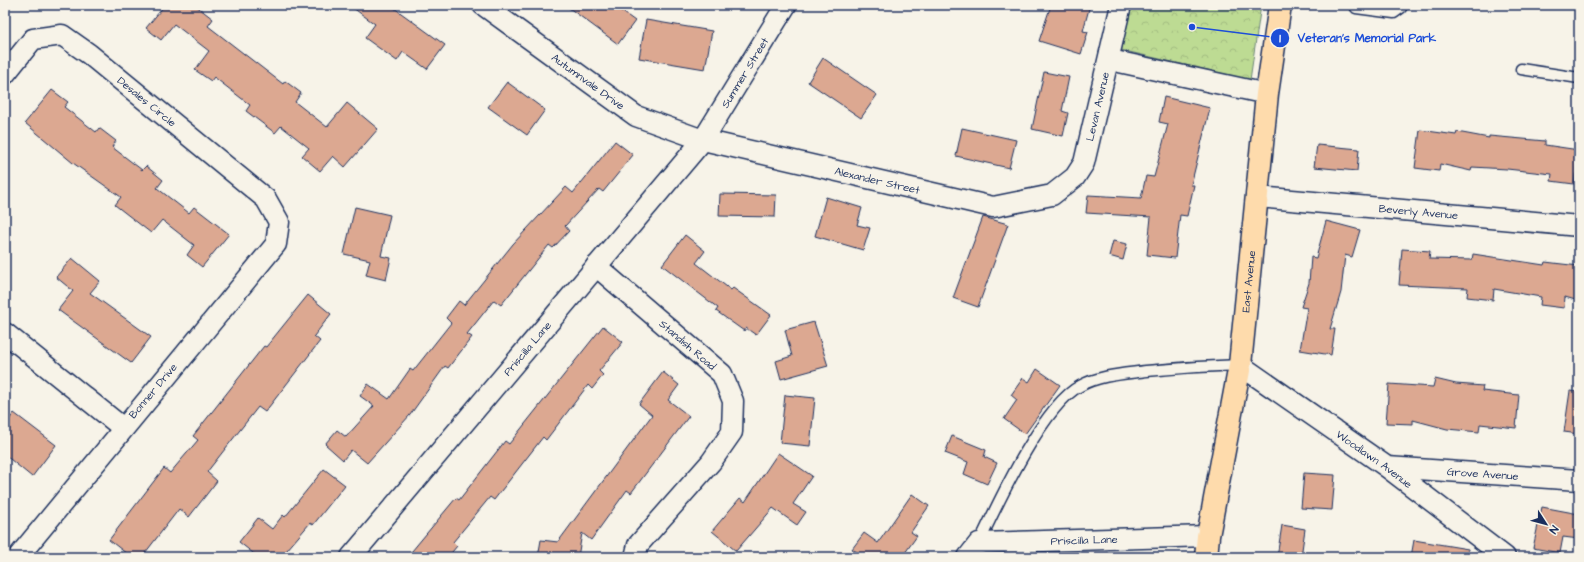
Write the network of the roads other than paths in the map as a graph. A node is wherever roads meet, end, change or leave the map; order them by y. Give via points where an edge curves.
1 (483, 5) edge
2 (786, 5) edge
3 (1121, 5) edge
4 (1280, 5) edge
5 (1354, 5) edge
6 (1402, 5) edge
7 (507, 12) edge
8 (1110, 60) junction
9 (1521, 69) dead end
10 (5, 74) edge
11 (1579, 78) edge
12 (1267, 94) junction
13 (704, 140) junction
14 (1052, 195) joint
15 (1258, 196) junction
16 (279, 222) joint
17 (1579, 226) edge
18 (596, 266) junction
19 (5, 333) edge
20 (1240, 365) junction
21 (123, 428) junction
22 (1387, 467) junction
23 (1579, 480) edge
24 (1207, 546) edge
25 (973, 550) edge
26 (18, 557) edge
27 (351, 557) edge
28 (635, 557) edge
29 (1505, 557) edge

1 - 7 street, Autumnvale Drive
2 - 13 street, Summer Street
3 - 8 street, Levan Avenue
4 - 12 highway, East Avenue
5 - 6 lane via 1356,8 1394,13
7 - 13 street, Autumnvale Drive via 636,116
8 - 12 street
8 - 14 street, Levan Avenue via 1084,163 1075,177
9 - 11 lane
10 - 16 street, Desales Circle via 33,39 62,35 89,54 266,198
12 - 15 highway, East Avenue
13 - 14 street, Alexander Street via 993,206
13 - 18 street, Priscilla Lane
15 - 17 street, Beverly Avenue
15 - 20 highway, East Avenue
16 - 21 street, Bonner Drive via 276,244
18 - 27 street, Priscilla Lane
18 - 28 street, Standish Road via 722,374 733,401 732,432 711,462 638,545
19 - 21 street
20 - 22 street, Woodlawn Avenue
20 - 24 highway, East Avenue
20 - 25 lane via 1192,366 1135,372 1103,377 1080,386 1063,398 1037,433
21 - 26 street, Bonner Drive
22 - 23 street, Grove Avenue
22 - 29 street, Woodlawn Avenue
24 - 25 street, Priscilla Lane

